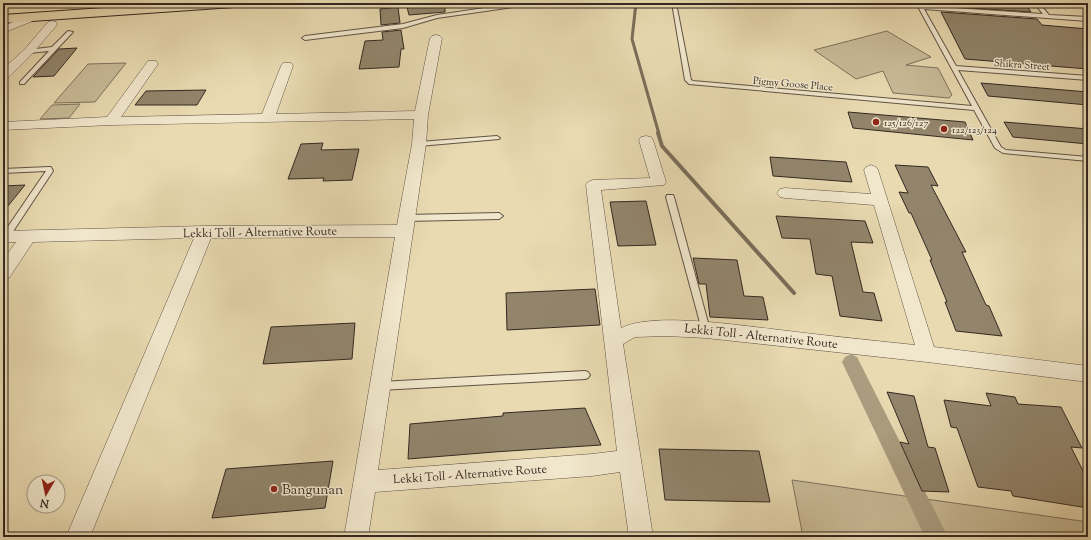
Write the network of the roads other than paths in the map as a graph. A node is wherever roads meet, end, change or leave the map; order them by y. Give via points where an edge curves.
1 (82, 3) edge
2 (234, 3) edge
3 (525, 3) edge
4 (674, 3) edge
5 (1036, 3) edge
6 (919, 5) edge
7 (3, 12) edge
8 (1047, 16) junction
9 (31, 18) junction
10 (3, 19) edge
11 (1088, 19) edge
12 (52, 24) dead end
13 (3, 30) edge
14 (70, 32) dead end
15 (305, 38) dead end
16 (436, 38) dead end
17 (54, 49) junction
18 (29, 51) junction
19 (152, 64) dead end
20 (287, 66) dead end
21 (954, 68) junction
22 (3, 76) edge
23 (1088, 78) edge
24 (22, 83) dead end
25 (976, 108) junction
26 (421, 115) junction
27 (268, 119) junction
28 (111, 121) junction
29 (3, 126) edge
30 (497, 138) dead end
31 (646, 140) dead end
32 (419, 144) junction
33 (1088, 159) edge
34 (871, 170) dead end
35 (3, 171) edge
36 (785, 193) dead end
37 (670, 197) dead end
38 (880, 200) junction
39 (499, 216) dead end
40 (405, 225) junction
41 (205, 232) junction
42 (29, 236) junction
43 (4, 237) edge
44 (3, 273) edge
45 (706, 330) junction
46 (613, 340) junction
47 (927, 354) junction
48 (1088, 374) edge
49 (585, 375) dead end
50 (380, 386) junction
51 (629, 460) junction
52 (365, 482) junction
53 (78, 537) edge
54 (356, 537) edge
55 (641, 537) edge

1 - 7 highway
2 - 9 highway
3 - 15 lane via 437,17 403,26
4 - 25 lane, Pigmy Goose Place via 688,80 691,83
5 - 8 lane
6 - 8 lane
6 - 21 lane
8 - 11 lane
9 - 10 highway
9 - 13 street
12 - 18 street
14 - 17 lane
16 - 26 street
17 - 18 lane
17 - 24 lane
18 - 22 street
19 - 28 street
20 - 27 street
21 - 23 lane, Shikra Street
21 - 25 lane
25 - 33 lane via 1001,150
26 - 27 street
26 - 32 street
27 - 28 street
28 - 29 street
30 - 32 lane
31 - 46 street via 659,182 593,186
32 - 40 street
34 - 38 street
35 - 43 lane via 50,171
36 - 38 street
37 - 45 lane
38 - 47 street
39 - 40 lane
40 - 41 street, Lekki Toll - Alternative Route
40 - 50 street
41 - 42 street, Lekki Toll - Alternative Route
41 - 53 street
42 - 43 street, Lekki Toll - Alternative Route
42 - 44 street
45 - 46 street, Lekki Toll - Alternative Route via 633,330
45 - 47 street, Lekki Toll - Alternative Route
46 - 51 street
47 - 48 street, Lekki Toll - Alternative Route
49 - 50 lane
50 - 52 street
51 - 52 street, Lekki Toll - Alternative Route
51 - 55 street
52 - 54 street

